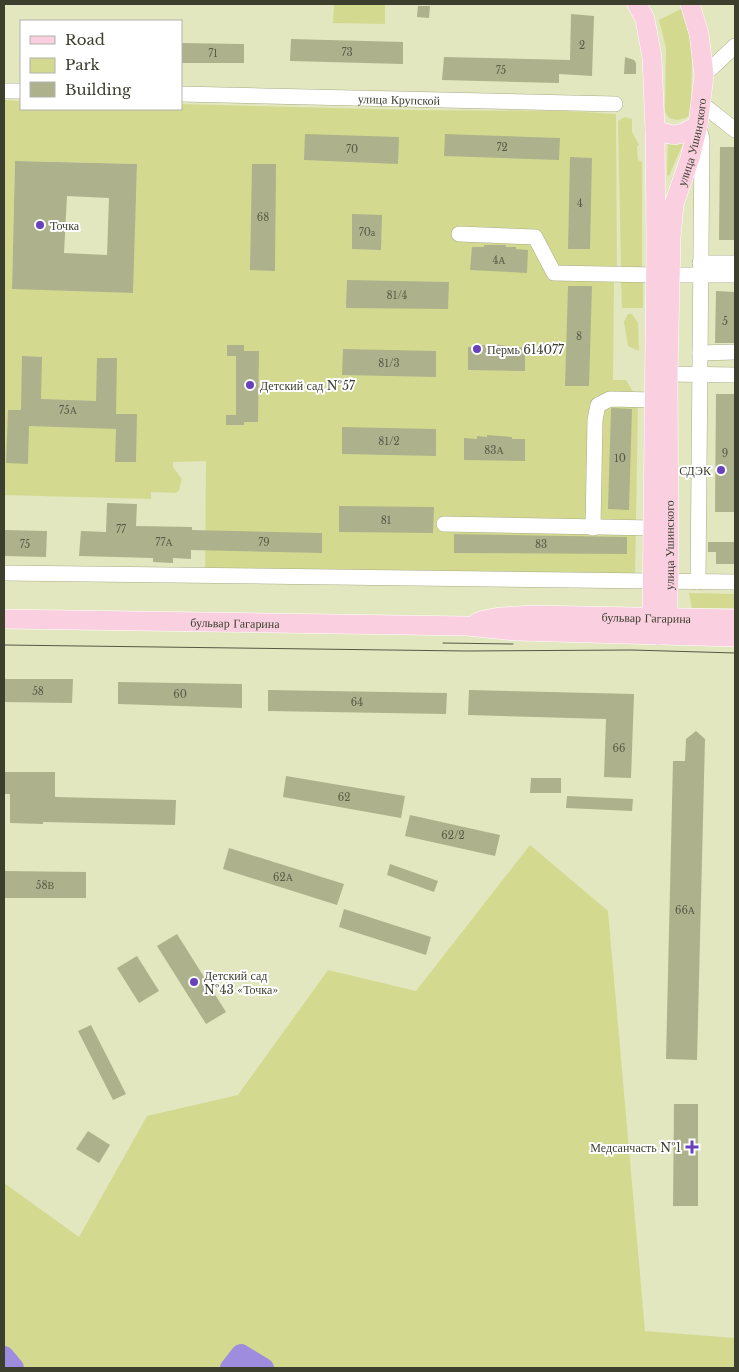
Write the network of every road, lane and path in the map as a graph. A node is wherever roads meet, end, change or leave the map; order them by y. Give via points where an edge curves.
1 (637, 4) edge
2 (690, 4) edge
3 (735, 46) edge
4 (704, 76) junction
5 (4, 91) edge
6 (20, 91) edge
7 (182, 94) edge
8 (616, 104) dead end
9 (702, 104) junction
10 (698, 125) junction
11 (654, 129) junction
12 (735, 130) edge
13 (459, 234) dead end
14 (735, 263) edge
15 (700, 270) junction
16 (663, 275) junction
17 (735, 275) edge
18 (735, 352) edge
19 (700, 353) junction
20 (661, 374) junction
21 (700, 374) junction
22 (735, 375) edge
23 (654, 400) junction
24 (444, 524) dead end
25 (593, 528) junction
26 (653, 528) junction
27 (4, 574) edge
28 (661, 581) junction
29 (698, 582) junction
30 (735, 582) edge
31 (660, 617) junction
32 (4, 619) edge
33 (735, 619) edge
34 (468, 626) junction
35 (658, 635) junction
36 (735, 637) edge

1 - 11 main road, улица Ушинского via 645,19 652,58
2 - 4 main road, улица Ушинского via 699,34
3 - 4 street
4 - 9 main road, улица Ушинского
5 - 6 street
7 - 8 street, улица Крупской
9 - 10 main road, улица Ушинского
9 - 12 street
10 - 11 main road via 676,136
10 - 15 street via 702,138
10 - 16 main road, улица Ушинского via 674,204
11 - 16 main road, улица Ушинского
13 - 16 street via 535,237 554,273
14 - 15 street
15 - 16 street
15 - 17 street
15 - 19 street
16 - 20 main road, улица Ушинского
18 - 19 street
19 - 21 street
20 - 21 street
20 - 23 main road, улица Ушинского
20 - 28 main road, улица Ушинского
21 - 22 street
21 - 29 street
23 - 25 street via 610,399 598,405
23 - 26 main road, улица Ушинского
24 - 25 street
25 - 26 street
26 - 28 main road, улица Ушинского
27 - 28 street
28 - 29 street
28 - 31 main road, улица Ушинского
29 - 30 street
31 - 33 main road, бульвар Гагарина
31 - 34 main road, бульвар Гагарина via 511,616
31 - 35 main road, улица Ушинского
32 - 34 main road, бульвар Гагарина
34 - 35 main road, бульвар Гагарина via 516,631
35 - 36 main road, бульвар Гагарина

